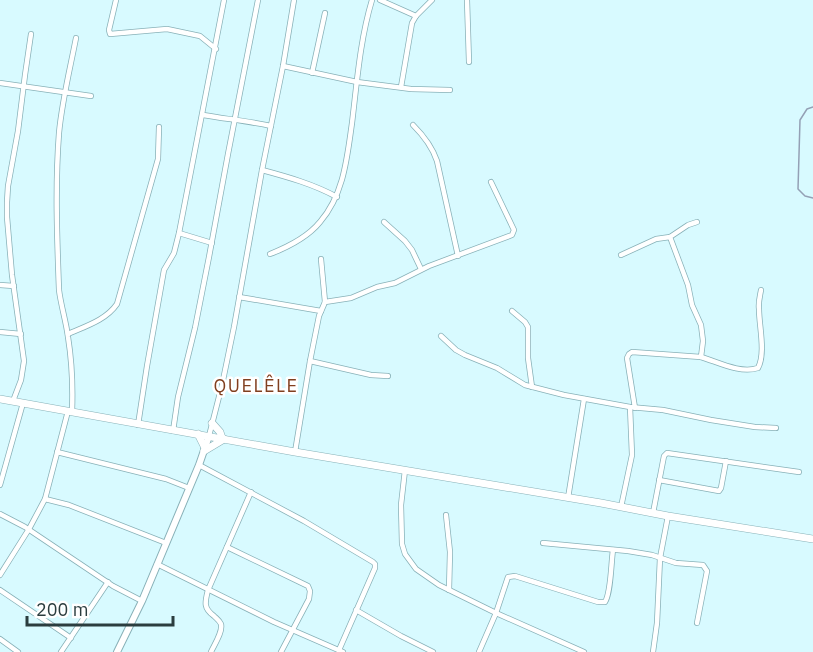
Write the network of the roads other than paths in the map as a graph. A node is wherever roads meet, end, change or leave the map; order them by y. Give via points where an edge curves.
1 (116, 0) edge
2 (224, 0) edge
3 (258, 0) edge
4 (294, 0) edge
5 (372, 0) edge
6 (380, 0) edge
7 (432, 0) edge
8 (467, 0) edge
9 (325, 13) dead end
10 (416, 16) junction
11 (31, 34) dead end
12 (76, 38) dead end
13 (216, 48) junction
14 (469, 62) dead end
15 (283, 66) junction
16 (312, 73) junction
17 (357, 82) junction
18 (0, 83) edge
19 (24, 87) junction
20 (401, 87) junction
21 (450, 90) dead end
22 (65, 92) junction
23 (91, 96) dead end
24 (203, 115) junction
25 (236, 120) junction
26 (413, 125) dead end
27 (159, 126) dead end
28 (271, 126) junction
29 (262, 170) junction
30 (491, 182) dead end
31 (337, 197) junction
32 (384, 222) dead end
33 (697, 222) dead end
34 (179, 233) junction
35 (670, 237) junction
36 (212, 243) junction
37 (270, 254) dead end
38 (621, 255) dead end
39 (458, 256) junction
40 (321, 259) dead end
41 (421, 269) junction
42 (0, 285) edge
43 (14, 286) junction
44 (761, 290) dead end
45 (238, 297) junction
46 (325, 302) junction
47 (321, 310) junction
48 (512, 311) dead end
49 (0, 332) edge
50 (21, 334) junction
51 (68, 334) junction
52 (441, 336) dead end
53 (701, 357) junction
54 (310, 361) junction
55 (388, 376) dead end
56 (532, 387) junction
57 (0, 399) edge
58 (584, 399) junction
59 (13, 401) junction
60 (23, 403) junction
61 (633, 407) junction
62 (70, 412) junction
63 (212, 424) junction
64 (138, 425) junction
65 (776, 428) dead end
66 (173, 431) junction
67 (196, 434) junction
68 (209, 436) junction
69 (223, 439) junction
70 (205, 450) junction
71 (57, 452) junction
72 (295, 452) junction
73 (726, 461) junction
74 (199, 465) junction
75 (405, 470) junction
76 (799, 472) dead end
77 (660, 480) junction
78 (0, 485) edge
79 (189, 488) junction
80 (251, 492) junction
81 (568, 498) junction
82 (45, 499) junction
83 (621, 507) junction
84 (653, 513) junction
85 (0, 514) edge
86 (446, 515) dead end
87 (668, 516) junction
88 (29, 529) junction
89 (813, 538) edge
90 (166, 543) junction
91 (543, 543) dead end
92 (227, 547) junction
93 (613, 550) junction
94 (660, 558) junction
95 (157, 564) junction
96 (0, 575) edge
97 (108, 582) junction
98 (0, 590) edge
99 (208, 590) junction
100 (449, 590) junction
101 (142, 601) junction
102 (356, 610) junction
103 (496, 613) junction
104 (697, 623) dead end
105 (292, 630) junction
106 (71, 638) junction
107 (0, 639) edge
108 (341, 651) edge
109 (18, 652) edge
110 (61, 652) edge
111 (117, 652) edge
112 (211, 652) edge
113 (281, 652) edge
114 (434, 652) edge
115 (479, 652) edge
116 (584, 652) edge
117 (653, 652) edge

1 - 13 street via 110,34 167,29 200,36
2 - 13 street
3 - 25 street
4 - 15 street
5 - 17 street
6 - 10 street
7 - 10 street
8 - 14 street
9 - 16 street
10 - 20 street
11 - 19 street
12 - 22 street
13 - 24 street
15 - 16 street
15 - 28 street
16 - 17 street
17 - 20 street
17 - 31 street
18 - 19 street
19 - 22 street
19 - 43 street via 7,202
20 - 21 street
22 - 23 street
22 - 51 street via 59,131 58,266
24 - 25 street
24 - 34 street
25 - 28 street
25 - 36 street
26 - 39 street via 426,138 437,160
27 - 51 street via 158,159 117,304 102,319
28 - 29 street
29 - 31 street
29 - 45 street
30 - 39 street via 514,234
31 - 37 street via 320,223 297,241
32 - 41 street via 405,241
33 - 35 street
34 - 36 street
34 - 64 street via 164,270
35 - 38 street
35 - 53 street via 701,325
36 - 66 street
39 - 41 street
40 - 46 street
41 - 46 street via 395,283
42 - 43 street
43 - 50 street
44 - 53 street via 758,368 726,367
45 - 47 street
45 - 63 street
46 - 47 street
47 - 54 street
48 - 56 street via 528,327
49 - 50 street
50 - 59 street via 24,368
51 - 62 street via 73,380
52 - 56 street via 456,350
53 - 61 street via 629,354
54 - 55 street
54 - 72 street
56 - 58 street
57 - 59 main road
58 - 61 street
58 - 81 street
59 - 60 main road
60 - 62 main road
60 - 78 street
61 - 65 street
61 - 83 street via 632,456
62 - 64 main road
62 - 71 street
63 - 67 main road
63 - 68 street
63 - 69 main road
64 - 66 main road
66 - 67 main road
67 - 68 main road
67 - 70 main road
68 - 69 main road
68 - 70 street
69 - 70 main road
69 - 72 main road
70 - 74 street
71 - 79 street
71 - 82 street
72 - 75 main road
73 - 76 street
73 - 77 street via 667,453
73 - 77 street via 719,491
74 - 79 street
74 - 80 street
75 - 81 main road
75 - 100 street via 401,506 405,554 416,569
77 - 84 street
79 - 90 street
80 - 92 street
80 - 102 street via 375,564
81 - 83 main road
82 - 88 street
82 - 90 street
83 - 84 main road
84 - 87 main road
85 - 88 street
86 - 100 street
87 - 89 main road
87 - 94 street
88 - 96 street
88 - 97 street
90 - 95 street
91 - 93 street
92 - 99 street
92 - 105 street via 308,586 309,599
93 - 94 street
93 - 103 street via 610,591 605,602 511,576 506,580
94 - 104 street via 706,568
94 - 117 street
95 - 99 street
95 - 101 street
97 - 101 street
97 - 106 street
98 - 106 street
99 - 105 street
99 - 112 street via 205,608 220,624
100 - 103 street
101 - 111 street
102 - 108 street
102 - 114 street
103 - 115 street
103 - 116 street
105 - 108 street
105 - 113 street
106 - 110 street
107 - 109 street

